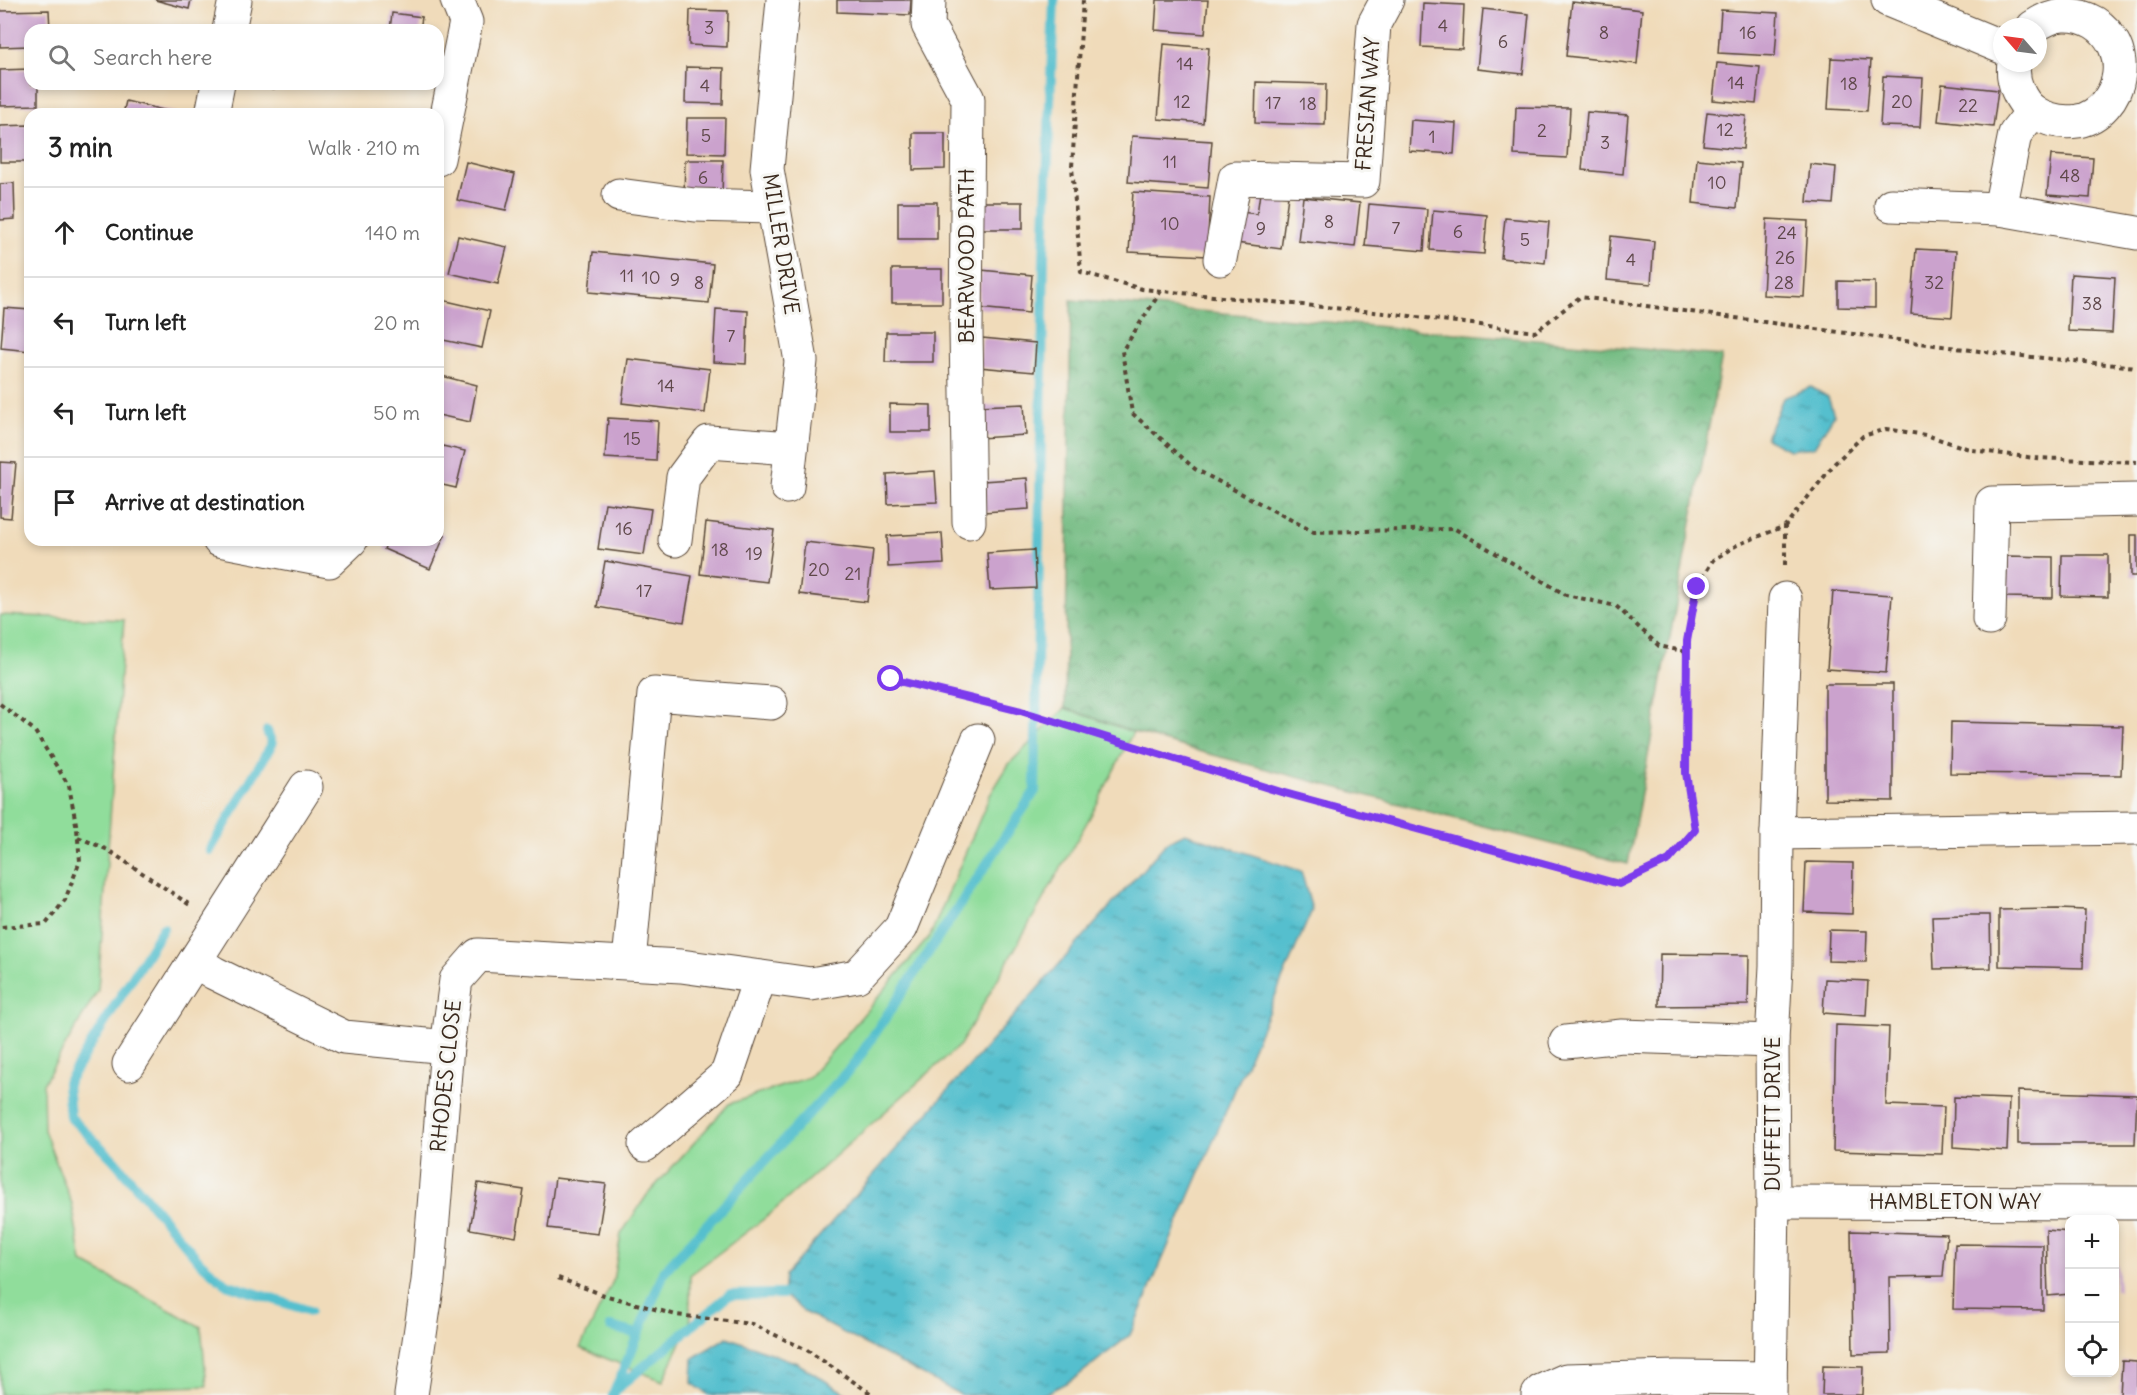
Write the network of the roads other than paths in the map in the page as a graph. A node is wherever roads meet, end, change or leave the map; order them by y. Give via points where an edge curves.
1 (235, 0) edge
2 (457, 0) edge
3 (783, 0) edge
4 (929, 0) edge
5 (1388, 0) edge
6 (1888, 0) edge
7 (2047, 18) edge
8 (230, 24) edge
9 (1993, 43) edge
10 (2129, 64) edge
11 (2014, 72) edge
12 (217, 90) edge
13 (213, 108) edge
14 (2033, 111) junction
15 (444, 130) edge
16 (619, 195) dead end
17 (1891, 205) dead end
18 (774, 207) junction
19 (2000, 209) junction
20 (2124, 232) edge
21 (1220, 259) dead end
22 (791, 448) junction
23 (787, 487) dead end
24 (2137, 500) edge
25 (969, 522) dead end
26 (675, 540) dead end
27 (250, 546) edge
28 (345, 546) edge
29 (1785, 599) dead end
30 (1989, 620) dead end
31 (771, 703) dead end
32 (978, 740) dead end
33 (306, 787) dead end
34 (2137, 828) edge
35 (1777, 833) junction
36 (195, 961) junction
37 (629, 962) junction
38 (760, 977) junction
39 (1772, 1041) junction
40 (1566, 1042) dead end
41 (447, 1047) junction
42 (129, 1064) dead end
43 (645, 1146) dead end
44 (1773, 1202) junction
45 (2137, 1203) edge
46 (1770, 1386) edge
47 (411, 1395) edge
48 (1538, 1395) edge

1 - 8 street
2 - 15 street via 466,22
3 - 18 street, MILLER DRIVE via 767,169
4 - 25 street, BEARWOOD PATH via 928,25 968,99
5 - 21 street, FRESIAN WAY via 1374,24 1363,181 1235,178
6 - 9 street
7 - 10 street via 2078,16 2094,22
10 - 14 street via 2111,98 2100,111 2084,120 2067,123
11 - 14 street via 2022,99
12 - 13 street
14 - 19 street via 2015,135
16 - 18 street via 695,205
17 - 19 street
18 - 22 street, MILLER DRIVE via 801,361
19 - 20 street
22 - 23 street, MILLER DRIVE
22 - 26 street via 709,442 683,477
24 - 30 street via 1992,503
27 - 28 street via 329,561
29 - 35 street, DUFFETT DRIVE
31 - 37 street via 654,694
32 - 38 street, RHODES CLOSE via 901,928 857,976 811,984
33 - 36 street
34 - 35 street
35 - 39 street, DUFFETT DRIVE
36 - 41 street via 344,1037
36 - 42 street
37 - 38 street, RHODES CLOSE
37 - 41 street, RHODES CLOSE via 478,955 456,980
38 - 43 street via 727,1074
39 - 40 street via 1622,1036
39 - 44 street, DUFFETT DRIVE
41 - 47 street, RHODES CLOSE via 428,1281
44 - 45 street, HAMBLETON WAY
44 - 46 street, DUFFETT DRIVE
46 - 48 street via 1676,1377 1566,1380

